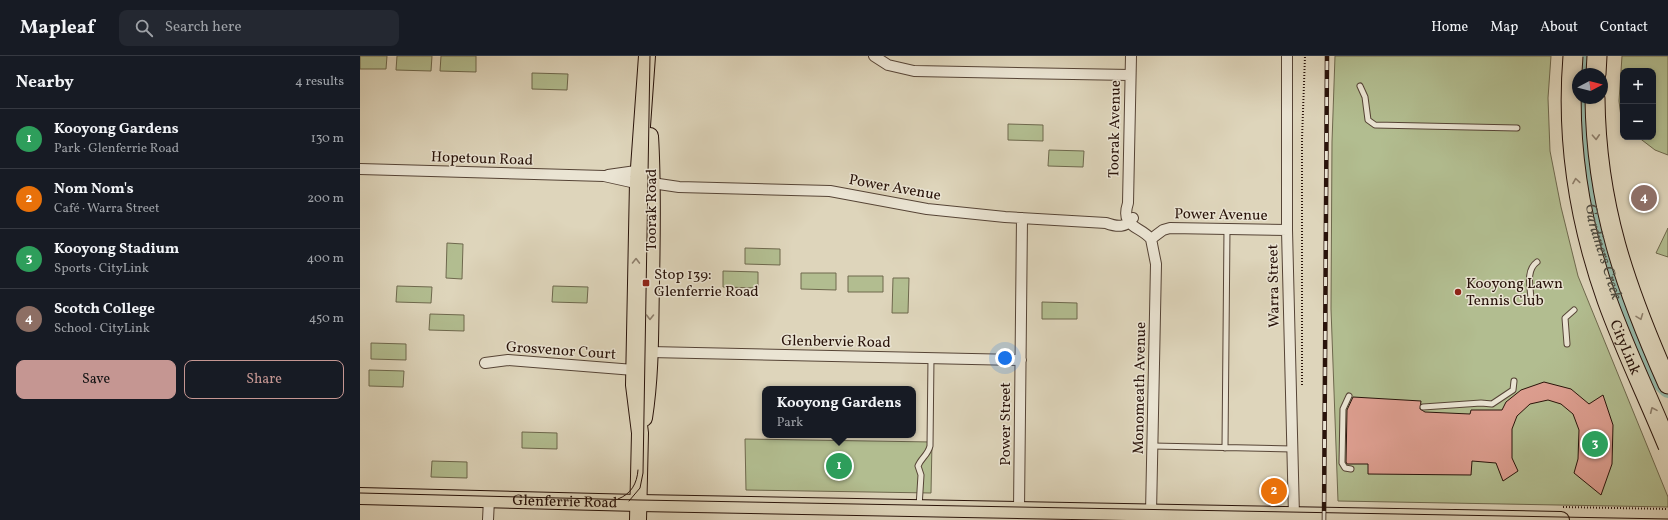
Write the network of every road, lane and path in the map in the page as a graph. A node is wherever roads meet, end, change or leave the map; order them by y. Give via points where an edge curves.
1 (648, 56) edge
2 (874, 56) edge
3 (1131, 56) edge
4 (1287, 56) edge
5 (1305, 56) edge
6 (1573, 56) edge
7 (1597, 56) edge
8 (1596, 68) edge
9 (1130, 75) junction
10 (1360, 86) dead end
11 (1595, 104) edge
12 (1517, 128) dead end
13 (360, 169) edge
14 (647, 180) junction
15 (1022, 218) junction
16 (1129, 219) junction
17 (1227, 229) junction
18 (1287, 230) junction
19 (1154, 236) junction
20 (1537, 262) dead end
21 (1531, 298) dead end
22 (1574, 310) dead end
23 (1567, 344) dead end
24 (650, 352) junction
25 (931, 358) junction
26 (1021, 360) junction
27 (485, 362) dead end
28 (634, 370) junction
29 (1514, 381) dead end
30 (1668, 384) edge
31 (1302, 387) dead end
32 (1348, 396) dead end
33 (1423, 407) dead end
34 (640, 433) junction
35 (1153, 446) junction
36 (1668, 446) edge
37 (1225, 448) junction
38 (1292, 449) junction
39 (1351, 469) dead end
40 (360, 496) edge
41 (489, 499) junction
42 (639, 503) junction
43 (919, 508) junction
44 (1019, 510) junction
45 (1151, 513) junction
46 (955, 514) edge
47 (1294, 516) junction
48 (1265, 518) edge
49 (1363, 518) edge
50 (488, 520) edge
51 (638, 520) edge
52 (1561, 520) edge

1 - 14 main road, Toorak Road
2 - 9 street via 888,65 914,71
3 - 9 street, Toorak Avenue
4 - 18 street, Warra Street
5 - 31 path via 1302,140
36 -> 6 highway, CityLink, bridge via 1620,332 1588,240 1572,148 1570,97
7 - 8 highway
9 - 16 street, Toorak Avenue via 1126,213
10 - 12 lane via 1365,97 1368,120 1375,125
11 -> 30 highway, CityLink via 1600,172 1612,232 1630,293
13 - 14 street, Hopetoun Road via 604,176
14 - 15 street, Power Avenue via 679,187 830,191 927,209
14 -> 24 main road, Toorak Road
28 -> 14 main road, Toorak Road
15 - 16 street, Power Avenue via 1106,223 1121,227
15 - 26 street, Power Street
16 - 19 street
17 - 18 street, Power Avenue
17 - 19 street, Power Avenue via 1170,228
17 - 37 lane
18 - 38 street, Warra Street
19 - 35 street, Monomeath Avenue via 1156,264
20 - 21 lane via 1531,266 1530,272
22 - 23 lane via 1565,318
24 - 25 street, Glenbervie Road
24 - 34 main road, Toorak Road via 649,385
25 - 26 street, Glenbervie Road
25 - 43 lane via 930,446 928,454 918,466
26 - 44 street, Power Street
27 - 28 street, Grosvenor Court via 508,360
28 - 34 main road, Toorak Road
29 - 33 lane via 1513,390 1492,404
32 - 39 lane via 1343,409 1342,463 1345,468
34 - 42 main road, Toorak Road
35 - 37 lane
35 - 45 street, Monomeath Avenue
37 - 38 lane
38 - 47 street, Warra Street
40 - 41 main road, Glenferrie Road
41 - 42 main road, Glenferrie Road
41 - 50 street
42 - 43 main road, Glenferrie Road
42 - 51 main road, Toorak Road
43 - 46 main road, Glenferrie Road
44 - 45 main road, Glenferrie Road
44 - 46 main road, Glenferrie Road
45 - 48 main road, Glenferrie Road
47 - 48 main road, Glenferrie Road
47 - 49 main road, Glenferrie Road
49 - 52 main road, Glenferrie Road

